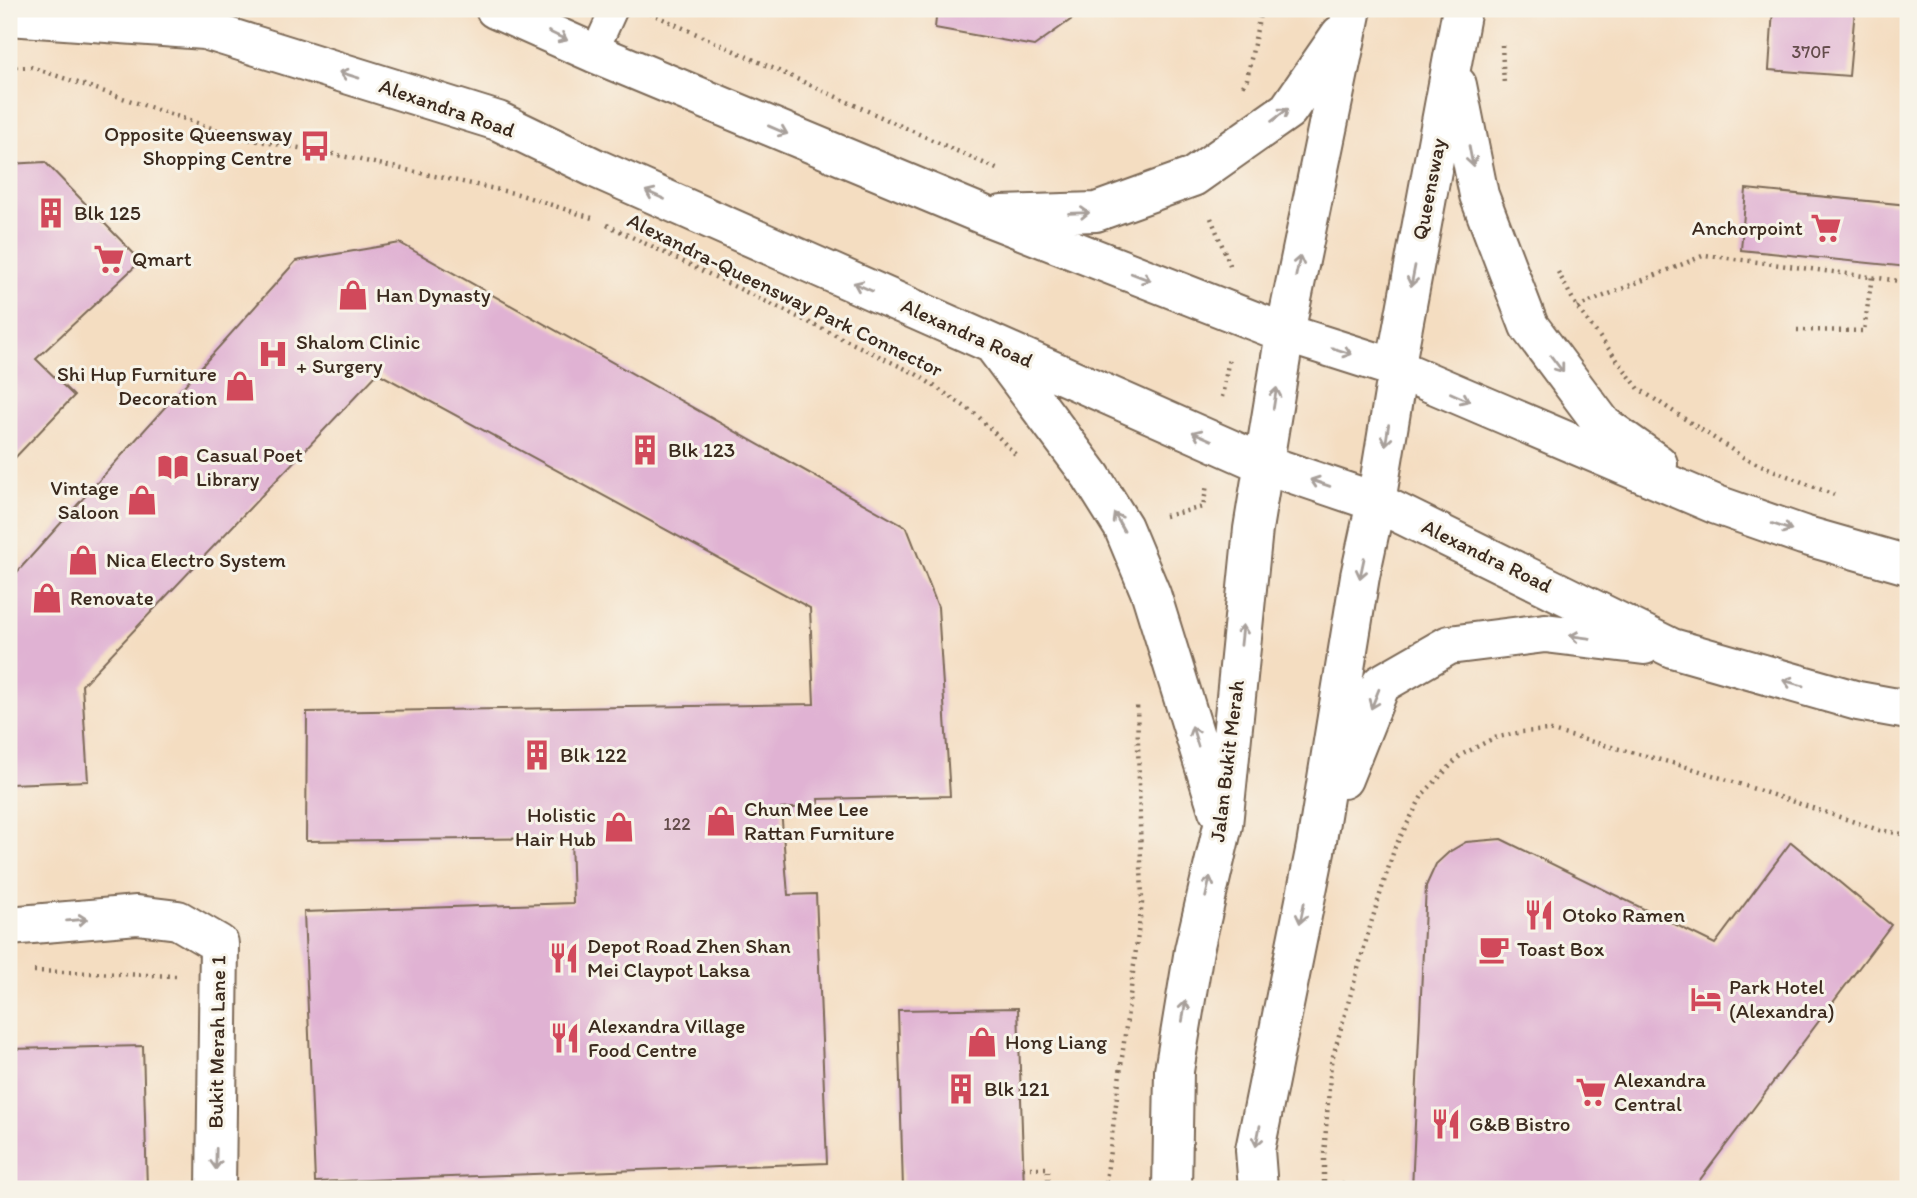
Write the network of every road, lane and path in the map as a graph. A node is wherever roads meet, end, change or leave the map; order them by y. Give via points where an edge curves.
1 (495, 9) edge
2 (614, 9) edge
3 (641, 9) edge
4 (1261, 9) edge
5 (1462, 9) edge
6 (1350, 15) edge
7 (9, 16) edge
8 (1504, 33) dead end
9 (594, 53) junction
10 (1452, 65) junction
11 (9, 68) edge
12 (1504, 86) dead end
13 (1240, 90) dead end
14 (1009, 174) dead end
15 (1193, 177) junction
16 (986, 216) junction
17 (1554, 264) dead end
18 (1872, 276) junction
19 (1908, 282) edge
20 (1577, 307) junction
21 (1237, 314) junction
22 (1797, 330) dead end
23 (1285, 333) junction
24 (993, 345) junction
25 (1398, 369) junction
26 (1214, 442) junction
27 (1021, 460) dead end
28 (1264, 464) junction
29 (1841, 498) dead end
30 (1376, 502) junction
31 (1717, 505) junction
32 (1123, 527) junction
33 (1908, 565) edge
34 (1672, 648) junction
35 (1137, 698) dead end
36 (1908, 710) edge
37 (1223, 825) junction
38 (1908, 835) edge
39 (1316, 846) junction
40 (9, 926) edge
41 (29, 972) dead end
42 (219, 978) junction
43 (1023, 1168) dead end
44 (215, 1189) edge
45 (1048, 1189) edge
46 (1105, 1189) edge
47 (1172, 1189) edge
48 (1258, 1189) edge
49 (1324, 1189) edge
50 (1332, 1189) edge
51 (1342, 1189) edge

1 -> 9 main road
2 - 9 lane
3 - 14 path
4 - 13 path via 1247,79
5 - 10 main road, Queensway
15 -> 6 main road via 1288,110
23 -> 6 main road
24 -> 7 main road, Alexandra Road via 498,121 205,30
8 - 12 path
9 -> 16 main road
10 -> 25 main road, Queensway
10 -> 31 main road via 1479,195 1529,326 1603,425
11 - 27 path, Alexandra-Queensway Park Connector via 30,67 241,138 518,194 589,217 916,374 976,414
16 -> 15 main road via 1096,212
15 - 21 path via 1241,289
16 -> 21 main road
17 - 20 path
18 - 19 path
18 - 20 path via 1705,255
18 - 22 path via 1864,331
20 - 29 path via 1639,389 1746,459
21 - 23 main road
21 - 26 path
23 -> 25 main road
28 -> 23 main road, Jalan Bukit Merah
26 -> 24 main road, Alexandra Road
32 -> 24 main road via 1091,476
25 -> 30 main road
25 -> 31 main road
26 - 28 main road, Alexandra Road
26 - 32 path via 1203,508
30 -> 28 main road, Alexandra Road
37 -> 28 main road, Jalan Bukit Merah via 1252,529
30 - 34 main road, Alexandra Road
30 -> 39 main road
31 -> 33 main road
37 -> 32 main road via 1151,594
36 -> 34 main road, Alexandra Road via 1858,701
34 -> 39 main road via 1545,633 1449,645 1381,684
35 - 46 path via 1142,903
47 -> 37 main road, Jalan Bukit Merah via 1174,1071 1194,950
38 - 49 path via 1879,830 1692,768 1548,730 1494,738 1461,755 1423,794 1395,847 1331,1063
39 -> 48 main road via 1255,1150
40 -> 42 main road, Bukit Merah Lane 1 via 137,915 178,920 219,944
41 - 42 path
42 -> 44 main road, Bukit Merah Lane 1
43 - 45 path via 1048,1168
50 - 51 path via 1332,1185 1342,1184

